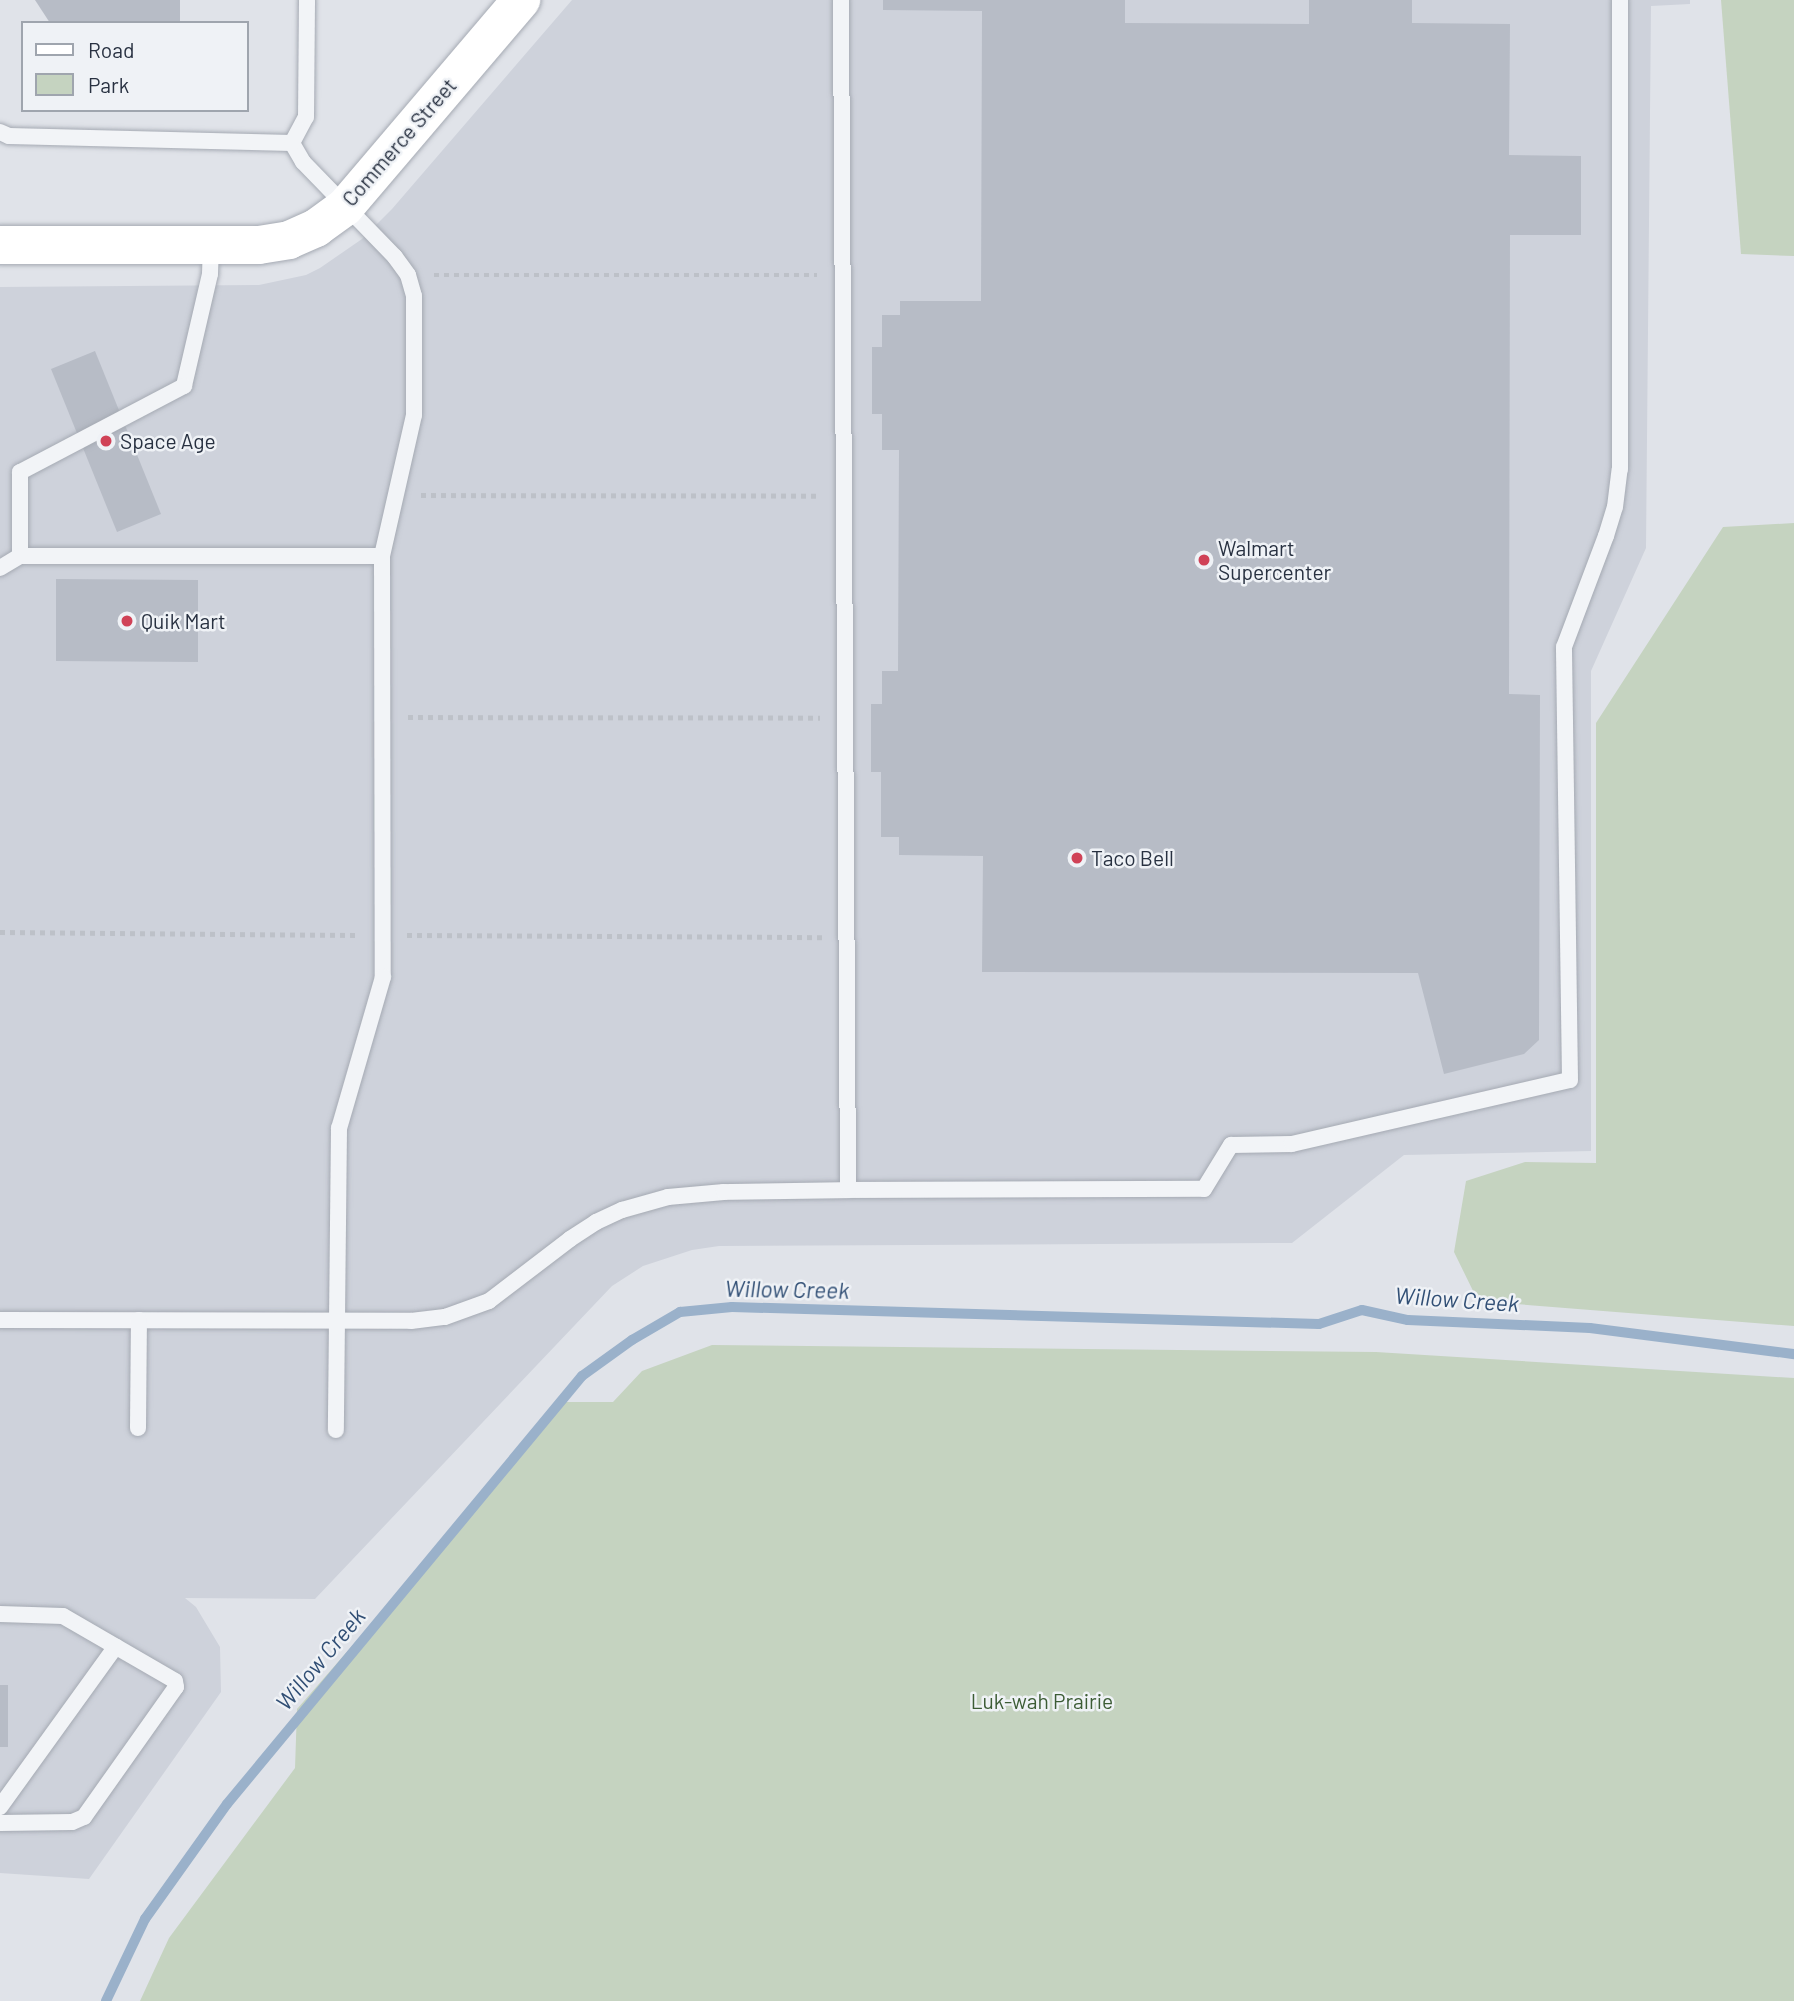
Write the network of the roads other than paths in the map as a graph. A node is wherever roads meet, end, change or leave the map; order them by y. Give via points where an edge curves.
1 (307, 0) edge
2 (521, 0) edge
3 (841, 0) edge
4 (1620, 0) edge
5 (0, 132) edge
6 (292, 143) junction
7 (345, 207) junction
8 (0, 245) edge
9 (211, 246) junction
10 (20, 556) junction
11 (383, 556) junction
12 (0, 568) edge
13 (848, 1190) junction
14 (0, 1320) edge
15 (139, 1320) junction
16 (337, 1321) junction
17 (138, 1428) dead end
18 (336, 1430) dead end
19 (0, 1614) edge
20 (116, 1646) junction
21 (0, 1807) edge
22 (0, 1823) edge

1 - 6 lane via 306,117
2 - 7 street, Commerce Street
3 - 13 lane
4 - 13 lane via 1620,469 1615,508 1563,647 1570,1080 1292,1144 1231,1145 1204,1189
5 - 6 lane via 9,136
6 - 7 lane via 303,162
7 - 9 street, Commerce Street via 289,240 259,246
7 - 11 lane via 395,257 408,275 414,296 414,415
8 - 9 street, Commerce Street
9 - 10 lane via 210,274 184,386 20,472
10 - 11 lane
10 - 12 lane
11 - 16 lane via 383,977 339,1128
13 - 16 lane via 668,1197 596,1222 507,1290 468,1311 411,1321
14 - 15 lane
15 - 16 lane
15 - 17 lane
16 - 18 lane
19 - 20 lane via 63,1616
20 - 21 lane
20 - 22 lane via 175,1681 173,1692 85,1817 72,1822

